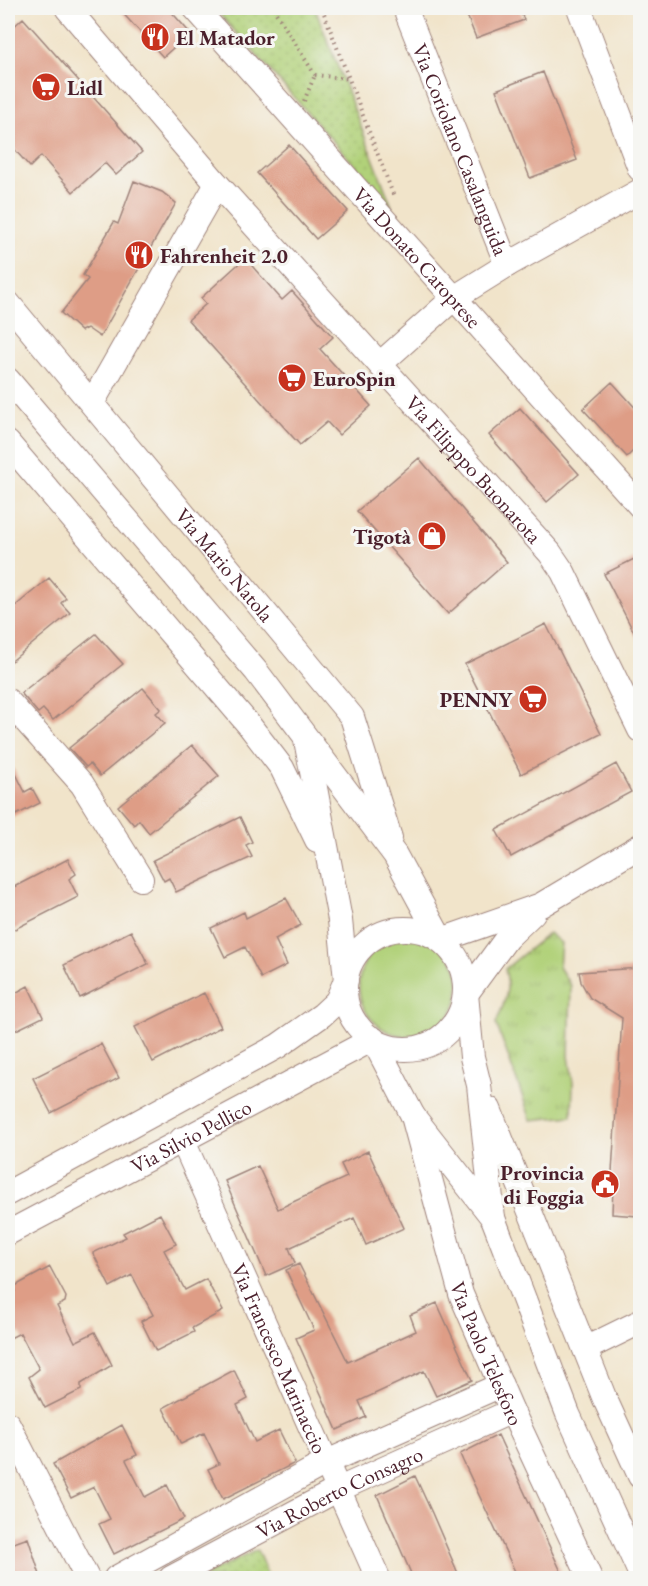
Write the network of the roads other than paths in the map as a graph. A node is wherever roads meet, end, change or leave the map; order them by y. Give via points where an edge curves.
1 (67, 8) edge
2 (195, 8) edge
3 (405, 8) edge
4 (579, 8) edge
5 (640, 169) edge
6 (217, 184) junction
7 (640, 191) edge
8 (507, 265) junction
9 (454, 298) junction
10 (8, 303) edge
11 (380, 364) junction
12 (8, 380) edge
13 (92, 403) junction
14 (8, 442) edge
15 (640, 506) edge
16 (8, 701) edge
17 (640, 730) edge
18 (305, 734) junction
19 (640, 846) edge
20 (395, 855) junction
21 (334, 878) junction
22 (141, 879) dead end
23 (541, 905) junction
24 (441, 940) junction
25 (346, 980) junction
26 (466, 994) junction
27 (373, 1039) junction
28 (479, 1085) junction
29 (413, 1116) junction
30 (182, 1139) junction
31 (8, 1193) edge
32 (493, 1218) junction
33 (8, 1233) edge
34 (640, 1322) edge
35 (585, 1349) junction
36 (501, 1386) junction
37 (512, 1411) junction
38 (8, 1424) edge
39 (327, 1462) junction
40 (640, 1476) edge
41 (337, 1490) junction
42 (640, 1573) edge
43 (87, 1578) edge
44 (117, 1578) edge
45 (171, 1578) edge
46 (378, 1578) edge
47 (590, 1578) edge

1 - 6 street, Via Filipppo Buonarota
2 - 9 street, Via Donato Caroprese
3 - 8 street, Via Coriolano Casalanguida
4 - 5 street
6 - 11 street, Via Filipppo Buonarota
6 - 13 street
7 - 8 street
8 - 9 street, Via Coriolano Casalanguida
9 - 11 street, Via Coriolano Casalanguida
9 - 15 street, Via Donato Caroprese
10 - 13 street, Via Mario Natola
11 - 17 street, Via Filipppo Buonarota via 550,552
12 - 18 street, Via Mario Natola
13 - 20 street, Via Mario Natola via 352,717
14 - 21 street, Via Mario Natola via 282,768
16 - 22 street via 82,784
18 - 20 street, Via Mario Natola
18 - 21 street, Via Mario Natola
19 - 23 street
20 - 24 street, Via Mario Natola
21 - 25 street, Via Mario Natola
23 - 24 street
23 - 26 street via 507,938
24 - 25 street via 413,929 377,936 356,953
24 - 26 street via 461,964
25 - 27 street via 352,1016
25 - 31 street, Via Silvio Pellico via 337,1001 278,1046
26 - 27 street via 458,1019 435,1041 406,1049
26 - 28 street, Via Paolo Telesforo
27 - 29 street, Via Paolo Telesforo
27 - 30 street, Via Silvio Pellico
28 - 32 street, Via Paolo Telesforo
28 - 35 street, Via Paolo Telesforo
29 - 32 street, Via Paolo Telesforo
29 - 36 street, Via Paolo Telesforo via 461,1294
30 - 33 street, Via Silvio Pellico
30 - 39 street, Via Francesco Marinaccio
32 - 42 street, Via Paolo Telesforo via 568,1414
34 - 35 street
35 - 40 street, Via Paolo Telesforo
36 - 37 street, Via Paolo Telesforo
36 - 39 street, Via Roberto Consagro
37 - 41 street, Via Roberto Consagro
37 - 47 street, Via Paolo Telesforo
38 - 43 street
39 - 41 street, Via Francesco Marinaccio
39 - 44 street, Via Roberto Consagro
41 - 45 street, Via Roberto Consagro
41 - 46 street, Via Francesco Marinaccio

